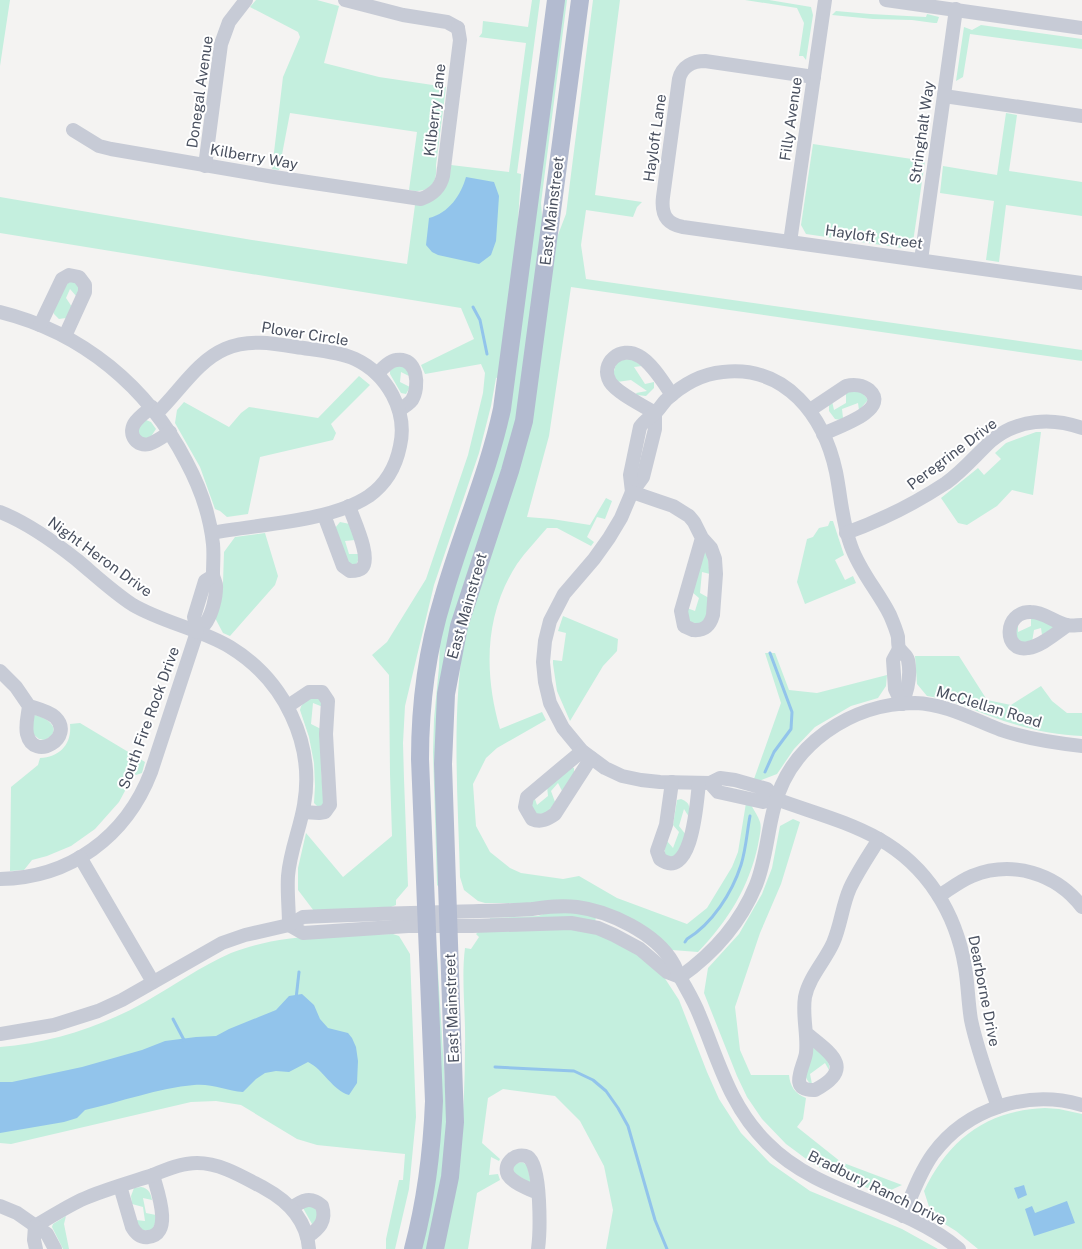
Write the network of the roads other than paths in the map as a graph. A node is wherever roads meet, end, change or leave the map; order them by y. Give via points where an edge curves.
1 (246, 0) edge
2 (345, 0) edge
3 (556, 0) edge
4 (580, 0) edge
5 (825, 0) edge
6 (886, 0) edge
7 (956, 9) junction
8 (1082, 28) edge
9 (814, 77) junction
10 (944, 96) junction
11 (1082, 116) edge
12 (73, 130) dead end
13 (205, 166) junction
14 (432, 194) joint
15 (660, 222) joint
16 (790, 242) junction
17 (921, 260) junction
18 (1082, 283) edge
19 (0, 312) edge
20 (40, 325) junction
21 (65, 336) junction
22 (377, 374) junction
23 (672, 395) junction
24 (154, 410) junction
25 (400, 410) junction
26 (810, 410) junction
27 (655, 414) junction
28 (1082, 428) edge
29 (170, 432) junction
30 (823, 434) junction
31 (632, 492) junction
32 (349, 506) junction
33 (0, 512) edge
34 (324, 515) junction
35 (212, 533) junction
36 (846, 533) junction
37 (702, 538) junction
38 (197, 632) junction
39 (0, 671) edge
40 (902, 704) junction
41 (29, 706) dead end
42 (288, 706) junction
43 (1082, 746) edge
44 (586, 755) junction
45 (672, 782) junction
46 (704, 783) junction
47 (776, 799) junction
48 (303, 812) junction
49 (879, 839) junction
50 (80, 857) junction
51 (0, 879) edge
52 (939, 896) junction
53 (1082, 907) edge
54 (427, 918) junction
55 (449, 919) junction
56 (290, 925) junction
57 (680, 977) junction
58 (153, 982) junction
59 (806, 1033) dead end
60 (0, 1034) edge
61 (1082, 1105) edge
62 (998, 1107) junction
63 (153, 1174) junction
64 (120, 1186) junction
65 (538, 1193) dead end
66 (0, 1206) edge
67 (292, 1208) junction
68 (903, 1216) junction
69 (35, 1226) junction
70 (308, 1243) edge
71 (36, 1249) edge
72 (55, 1249) edge
73 (413, 1249) edge
74 (435, 1249) edge
75 (538, 1249) edge
76 (959, 1249) edge

1 - 13 street, Donegal Avenue via 229,22 221,44
2 - 14 street, Kilberry Lane via 403,15 462,25 443,176 439,188
3 - 54 main road, East Mainstreet via 502,409 492,451 442,598 425,680 420,740
4 - 55 main road, East Mainstreet via 524,421 454,643 443,754
5 - 9 street, Filly Avenue
6 - 7 street
7 - 8 street
7 - 10 street, Stringhalt Way
9 - 15 street, Hayloft Lane via 684,60
9 - 16 street, Filly Avenue
10 - 11 street
10 - 17 street, Stringhalt Way
12 - 13 street, Kilberry Way via 104,148
13 - 14 street, Kilberry Way via 414,199
15 - 16 street, Hayloft Street
16 - 17 street, Hayloft Street
17 - 18 street, Hayloft Street
19 - 20 street
20 - 21 street
20 - 21 street via 62,279 69,275 79,277 85,285 85,292
21 - 24 street via 111,366
22 - 24 street, Plover Circle via 346,356 269,343 244,343 212,356
22 - 25 street, Plover Circle
22 - 25 street via 396,360 412,366 416,376 415,392 409,404
23 - 26 street via 706,375 744,372 781,384
23 - 27 street
23 - 27 street via 641,356 627,352 616,354 608,371 611,383
24 - 29 street
24 - 29 street, Plover Circle via 134,425 132,433 135,440 150,444
25 - 32 street, Plover Circle via 402,441 393,468 371,494
26 - 30 street
26 - 30 street via 852,384 863,386 873,395 874,404 867,413
27 - 31 street via 655,429 643,477
28 - 36 street, Peregrine Drive via 1044,421 1006,432 957,474 922,498
29 - 35 street via 196,482
30 - 36 street via 836,473
31 - 37 street via 681,511 694,522
31 - 44 street via 602,550 559,602 545,640 543,670 550,703 563,728
32 - 34 street, Plover Circle
32 - 34 street via 365,553 359,570 350,571 343,566
33 - 38 street, Night Heron Drive via 50,540 134,605
34 - 35 street, Plover Circle
35 - 38 street, South Fire Rock Drive via 213,576 205,581 194,617
36 - 40 street via 862,572 890,616 899,649 908,658 909,687
37 - 37 street via 681,611 684,626 693,630 703,629 711,622 714,603 715,559
38 - 42 street, Night Heron Drive via 224,643 246,658 269,679
38 - 50 street, South Fire Rock Drive via 143,791 117,828
39 - 41 street
40 - 43 street, McClellan Road via 945,708 1020,736
40 - 47 street, McClellan Road via 854,715 823,734 792,767
42 - 48 street, Night Heron Drive via 305,756
42 - 48 street via 313,691 322,692 328,701 326,734 330,805 324,812
44 - 44 street via 527,797 525,807 532,819 540,821 555,814
44 - 45 street via 622,776 651,782
45 - 46 street
45 - 46 street via 666,825 657,851 660,859 669,863 681,858 688,845
46 - 47 street via 718,792 763,802
47 - 49 street, Dearborne Drive
47 - 57 street, McClellan Road via 762,869 749,901 714,950
48 - 56 street, Night Heron Drive via 288,877
49 - 52 street, Dearborne Drive via 912,863
49 - 59 street via 850,889 838,932 809,986 804,1012
50 - 51 street, South Fire Rock Drive via 44,874
50 - 58 street
52 - 53 street via 972,876 1009,868 1048,878 1067,890
52 - 62 street, Dearborne Drive via 951,918 960,946 973,1027
54 - 55 street
54 - 56 street via 303,917
54 - 73 main road, East Mainstreet via 433,1120 428,1180
55 - 57 street via 560,922 598,928 619,937 667,972
55 - 74 main road, East Mainstreet via 455,1122 450,1177
56 - 58 street via 222,943
57 - 68 street, Bradbury Ranch Drive via 696,1005 732,1097 766,1143 787,1161 828,1186
58 - 60 street via 107,1007 76,1019
61 - 62 street via 1036,1099
62 - 68 street via 961,1126 940,1145 924,1169
63 - 64 street
63 - 64 street via 162,1219 160,1231 154,1235 139,1236 132,1228
63 - 67 street via 189,1163 214,1165 270,1191
64 - 69 street via 72,1204
65 - 75 street
66 - 69 street
67 - 70 street
67 - 70 street via 306,1199 322,1206 324,1218
68 - 76 street, Bradbury Ranch Drive via 932,1230
69 - 71 street
69 - 72 street via 48,1234

